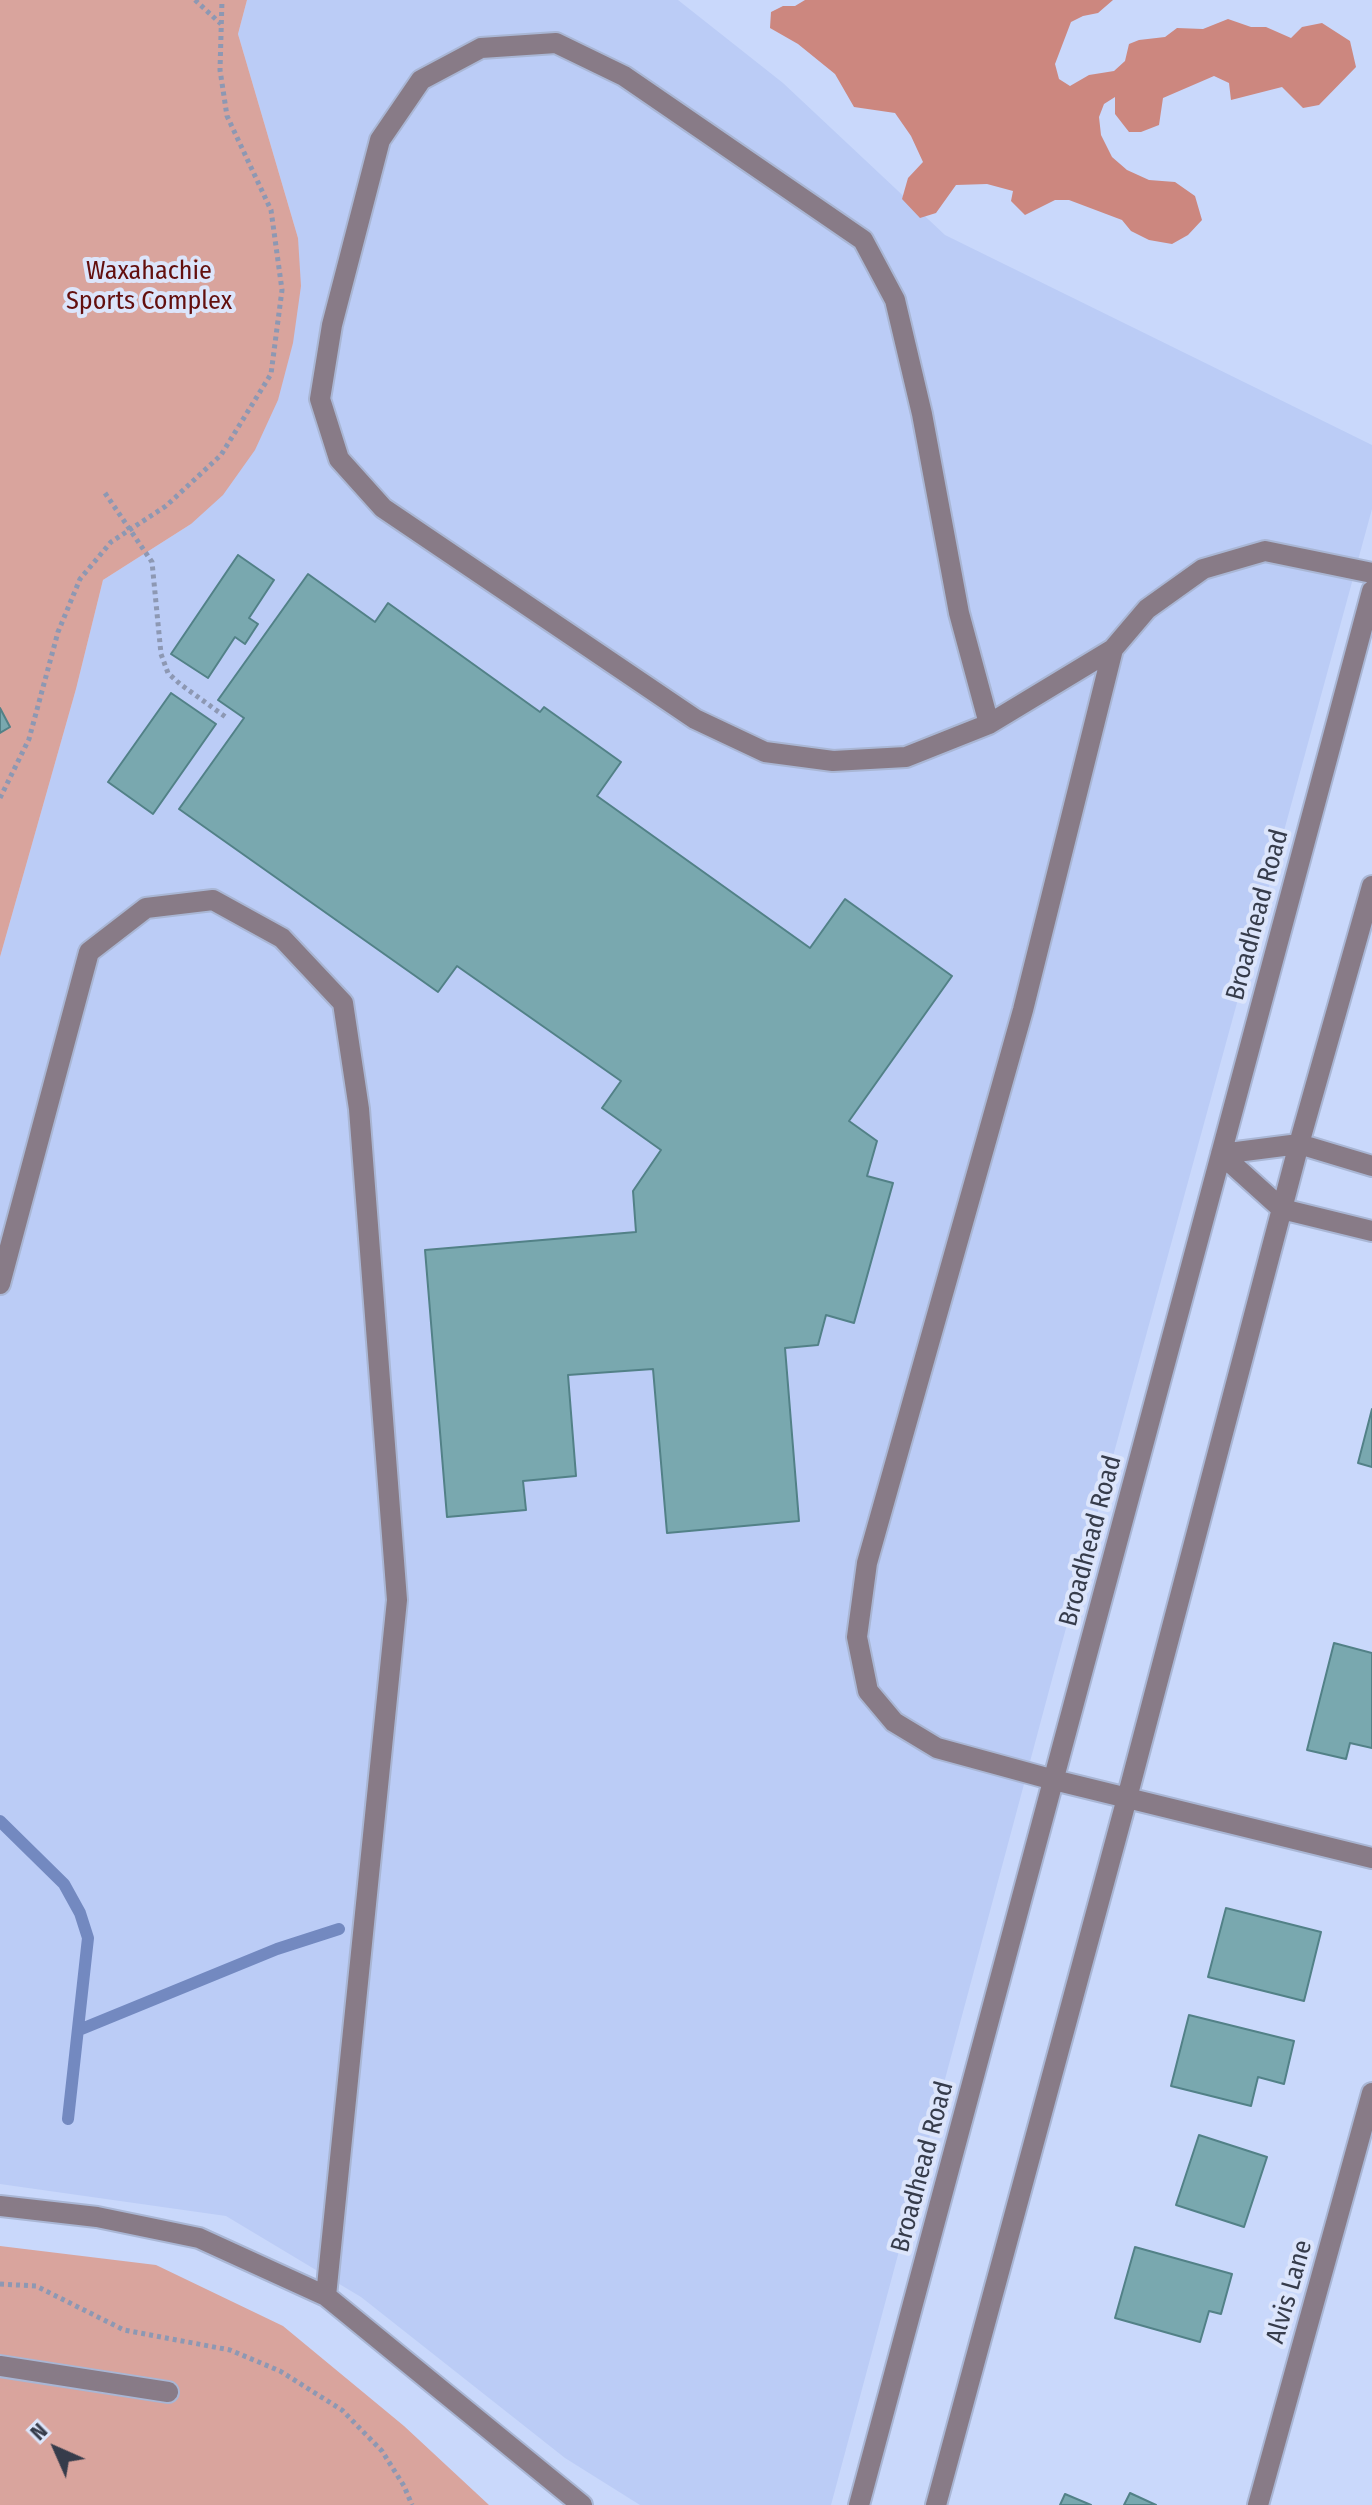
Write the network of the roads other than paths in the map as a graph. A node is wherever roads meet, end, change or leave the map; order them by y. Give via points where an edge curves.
1 (1372, 573) edge
2 (1372, 591) edge
3 (1113, 649) junction
4 (989, 724) junction
5 (1372, 886) edge
6 (1299, 1144) junction
7 (1221, 1154) junction
8 (1372, 1166) edge
9 (1282, 1209) junction
10 (1372, 1231) edge
11 (0, 1284) edge
12 (1054, 1780) junction
13 (1127, 1798) junction
14 (1372, 1858) edge
15 (1372, 2093) edge
16 (1369, 2119) edge
17 (0, 2206) edge
18 (326, 2296) junction
19 (0, 2366) edge
20 (168, 2392) dead end
21 (582, 2505) edge
22 (859, 2505) edge
23 (936, 2505) edge
24 (1258, 2505) edge

1 - 3 street via 1265,551 1240,558 1203,569 1147,609
2 - 7 street, Broadhead Road
3 - 4 street
3 - 12 street via 1023,1010 867,1563 857,1637 868,1691 894,1722 937,1748
4 - 4 street via 906,757 833,761 765,752 695,719 383,508 339,459 320,399 332,325 380,140 421,80 481,48 556,43 624,76 863,240 895,300 959,613
5 - 6 street
6 - 7 street
6 - 8 street
6 - 9 street
7 - 9 street
7 - 12 street, Broadhead Road
9 - 10 street
9 - 13 street
11 - 18 street via 89,952 146,908 213,900 282,938 343,1003 359,1109 397,1600
12 - 13 street
12 - 22 street, Broadhead Road
13 - 14 street
13 - 23 street
15 - 16 street, Alvis Lane
16 - 24 street, Alvis Lane
17 - 18 street via 97,2217 199,2238
18 - 21 street
19 - 20 street

